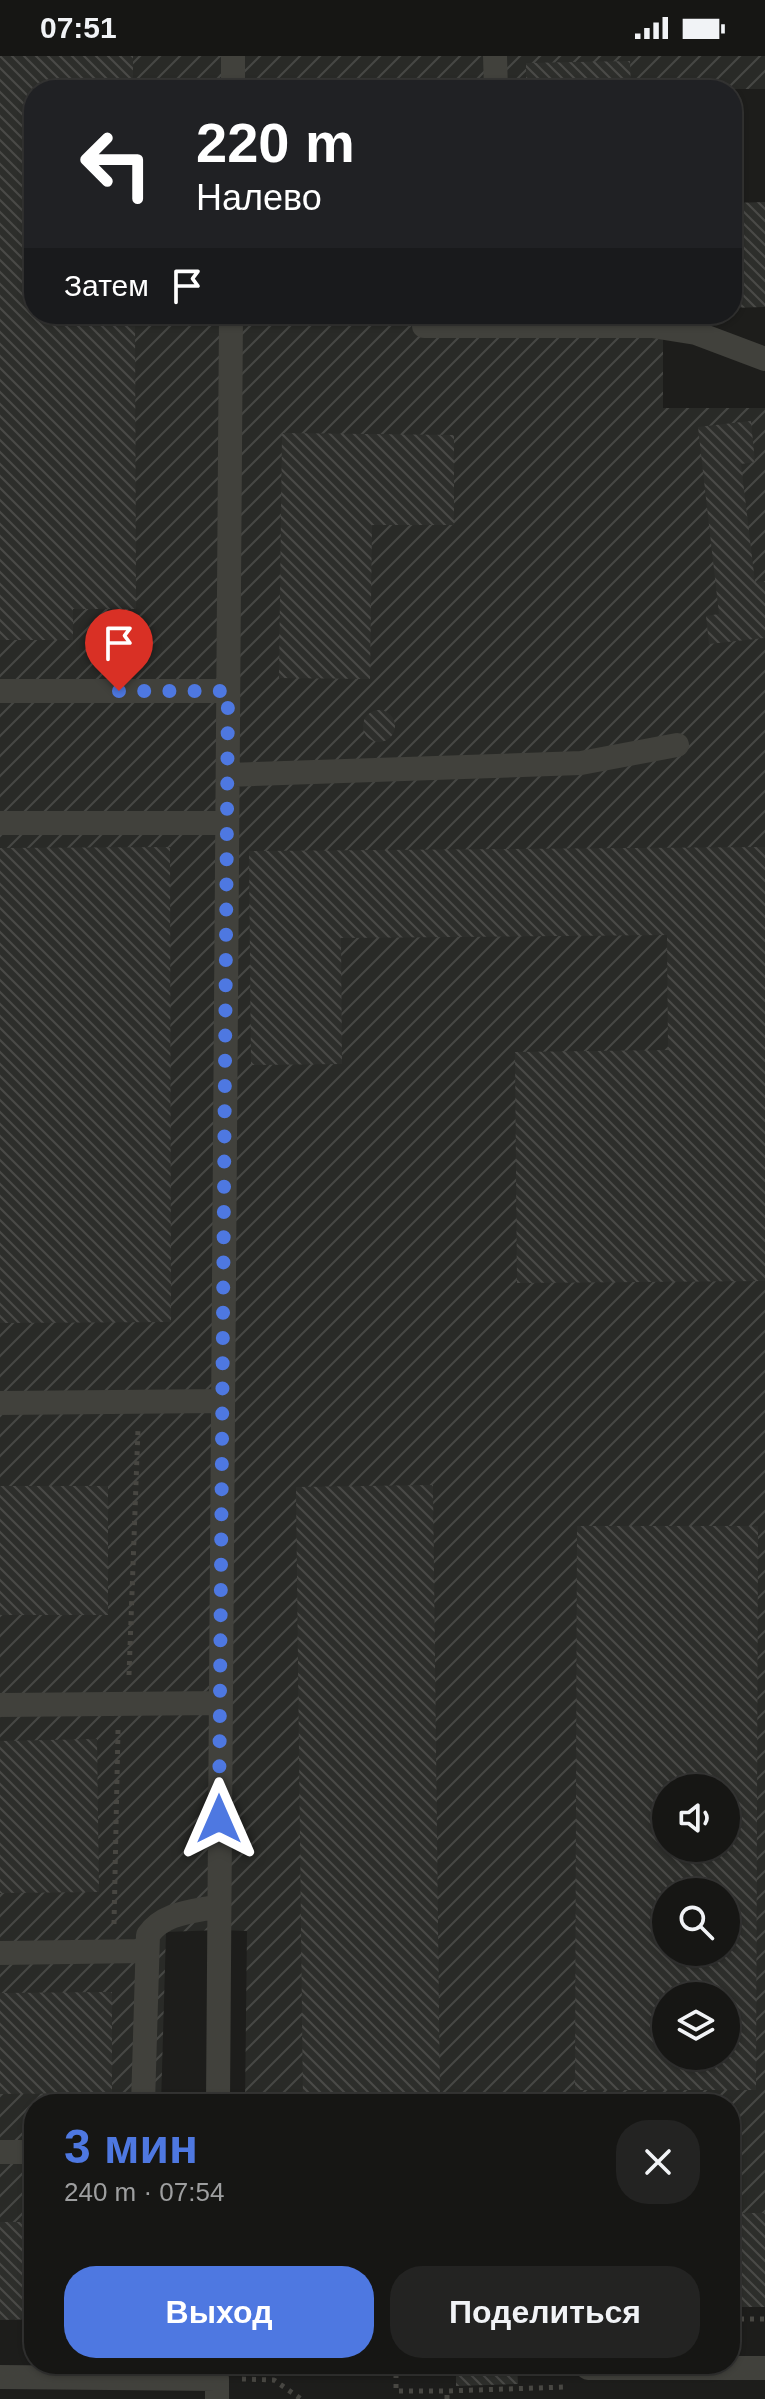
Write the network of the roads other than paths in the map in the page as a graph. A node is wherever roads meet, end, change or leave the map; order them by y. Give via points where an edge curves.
1 (233, 56) edge
2 (495, 56) edge
3 (233, 80) edge
4 (496, 80) edge
5 (231, 324) edge
6 (450, 324) edge
7 (602, 324) edge
8 (424, 326) dead end
9 (765, 359) edge
10 (0, 691) edge
11 (228, 691) junction
12 (677, 745) dead end
13 (228, 775) junction
14 (0, 823) edge
15 (227, 823) junction
16 (222, 1401) junction
17 (0, 1403) edge
18 (220, 1703) junction
19 (0, 1705) edge
20 (219, 1906) junction
21 (146, 1951) junction
22 (0, 1953) edge
23 (143, 2094) edge
24 (218, 2094) edge
25 (0, 2152) edge
26 (24, 2152) edge
27 (740, 2368) edge
28 (765, 2368) edge
29 (0, 2377) edge
30 (217, 2381) edge

1 - 3 lane
2 - 4 lane
5 - 11 lane
6 - 8 lane
7 - 9 lane via 696,333
10 - 11 lane
11 - 13 lane
12 - 13 lane via 581,763
13 - 15 lane
14 - 15 lane
15 - 16 lane
16 - 17 lane
16 - 18 lane
18 - 19 lane
18 - 20 lane
20 - 21 lane via 168,1916 148,1935
20 - 24 lane
21 - 22 lane
21 - 23 lane
25 - 26 lane
27 - 28 lane
29 - 30 lane

